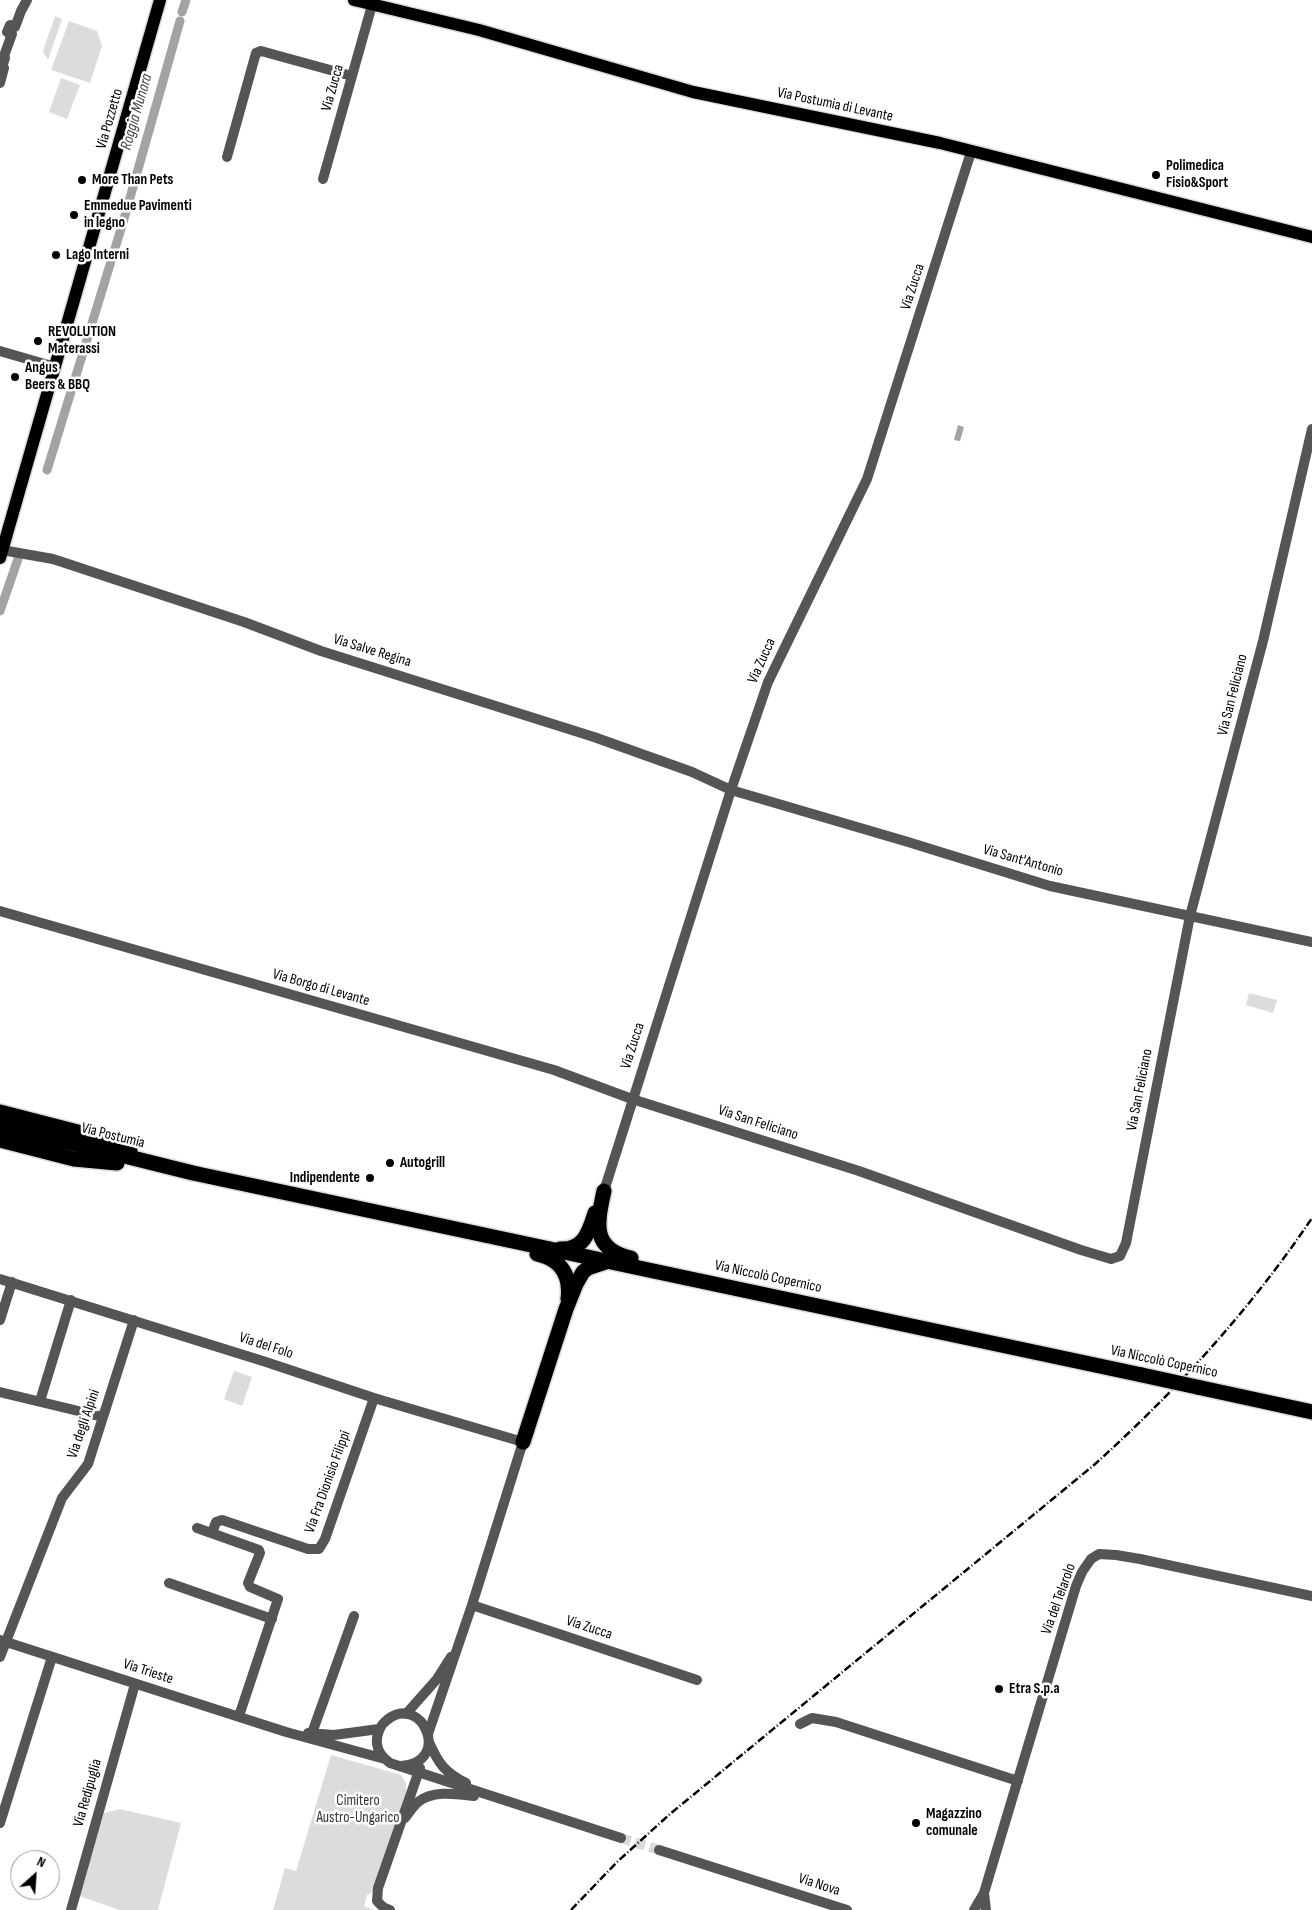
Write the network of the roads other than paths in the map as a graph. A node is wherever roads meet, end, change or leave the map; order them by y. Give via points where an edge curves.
1 (27, 0) edge
2 (354, 0) edge
3 (161, 2) edge
4 (372, 5) junction
5 (352, 76) junction
6 (0, 83) edge
7 (972, 152) junction
8 (227, 157) dead end
9 (322, 179) dead end
10 (1312, 237) edge
11 (0, 351) edge
12 (55, 368) junction
13 (1312, 429) edge
14 (1, 554) edge
15 (731, 790) junction
16 (0, 911) edge
17 (1190, 916) junction
18 (1312, 942) edge
19 (632, 1098) junction
20 (0, 1112) edge
21 (0, 1125) edge
22 (0, 1140) edge
23 (193, 1173) junction
24 (217, 1178) joint
25 (604, 1191) junction
26 (467, 1232) junction
27 (551, 1249) junction
28 (610, 1262) junction
29 (0, 1279) edge
30 (703, 1281) junction
31 (12, 1282) junction
32 (71, 1300) junction
33 (566, 1308) junction
34 (0, 1320) edge
35 (134, 1320) junction
36 (0, 1392) edge
37 (374, 1398) junction
38 (40, 1401) junction
39 (1312, 1412) edge
40 (104, 1417) junction
41 (523, 1442) junction
42 (197, 1528) dead end
43 (212, 1533) junction
44 (169, 1583) dead end
45 (1312, 1596) edge
46 (472, 1606) junction
47 (354, 1616) dead end
48 (272, 1619) junction
49 (3, 1641) edge
50 (457, 1648) junction
51 (0, 1657) edge
52 (52, 1657) junction
53 (697, 1680) dead end
54 (135, 1684) junction
55 (406, 1714) junction
56 (239, 1716) junction
57 (800, 1724) dead end
58 (379, 1729) junction
59 (286, 1732) junction
60 (312, 1733) junction
61 (429, 1738) junction
62 (426, 1753) junction
63 (385, 1759) junction
64 (398, 1766) junction
65 (418, 1772) junction
66 (1018, 1782) junction
67 (498, 1799) junction
68 (401, 1822) junction
69 (0, 1823) edge
70 (621, 1838) tunnel mouth
71 (659, 1850) tunnel mouth
72 (984, 1893) junction
73 (71, 1910) edge
74 (390, 1910) edge
75 (848, 1910) edge
76 (974, 1910) edge
77 (986, 1910) edge

1 - 6 street via 15,27 10,25 7,32 12,34 4,56
2 - 4 main road, Via Postumia di Levante
3 - 12 main road, Via Pozzetto
4 - 5 street, Via Zucca
4 - 7 main road, Via Postumia di Levante via 479,30 693,92
5 - 8 street via 261,51 256,54
5 - 9 street, Via Zucca
7 - 10 main road, Via Postumia di Levante
7 - 15 street, Via Zucca via 866,479 768,682
11 - 12 street
12 - 14 main road, Via Pozzetto
13 - 17 street, Via San Feliciano via 1260,650
14 - 15 street, Via Salve Regina via 53,559 321,651 594,738 692,772
15 - 17 street, Via Sant'Antonio via 1050,886
15 - 19 street, Via Zucca
16 - 19 street, Via Borgo di Levante via 474,1046
17 - 18 street, Via Sant'Antonio
17 - 19 street, Via San Feliciano via 1126,1243 1120,1256 1111,1259 858,1171
19 - 25 street, Via Zucca
20 - 23 highway via 101,1138
21 - 23 highway, Via Postumia
22 - 23 highway via 74,1159
23 - 24 highway, Via Postumia
24 - 26 highway, Via Niccolò Copernico
25 - 27 highway via 584,1241 574,1248
25 - 30 highway via 599,1226 607,1248
26 - 27 highway, Via Niccolò Copernico
26 - 33 highway via 502,1246 545,1256 560,1264 568,1280
27 - 28 highway, Via Niccolò Copernico
28 - 30 highway, Via Niccolò Copernico
28 - 33 highway via 592,1265 583,1272
29 - 31 street, Via del Folo
30 - 39 highway, Via Niccolò Copernico, bridge
31 - 32 street, Via del Folo
31 - 34 street
32 - 35 street, Via del Folo
32 - 38 street
33 - 41 highway
35 - 37 street, Via del Folo
35 - 40 street, Via degli Alpini
36 - 38 street
37 - 41 street, Via del Folo
37 - 43 street, Via Fra Dionisio Filippi via 319,1549 308,1549 222,1520 216,1522
38 - 40 street
40 - 49 street, Via degli Alpini via 88,1464 62,1498
41 - 46 street
42 - 43 street
43 - 48 street via 259,1550 248,1583 278,1598
44 - 48 street
45 - 66 street, Via del Telarolo via 1140,1558 1099,1554 1091,1558 1076,1586
46 - 50 street
46 - 53 street, Via Zucca
47 - 60 street
48 - 56 street
49 - 51 street, Via degli Alpini
49 - 52 street, Via Trieste
50 - 55 street via 437,1679
50 - 61 street
52 - 54 street, Via Trieste
52 - 69 street
54 - 56 street, Via Trieste
54 - 73 street, Via Redipuglia
55 - 58 street via 390,1717
55 - 61 street via 420,1721
56 - 59 street, Via Trieste
57 - 66 street via 812,1718 836,1722
58 - 60 street, Via Trieste via 334,1736
58 - 63 street via 377,1745
59 - 60 street, Via Trieste
59 - 63 street, Via Trieste
61 - 62 street
61 - 67 street via 438,1763 454,1778
62 - 64 street via 415,1763
62 - 65 street
63 - 64 street
64 - 65 street
64 - 68 street via 410,1780
65 - 67 street
65 - 68 street
66 - 72 street, Via del Telarolo
67 - 68 street via 450,1793 430,1796 419,1802
67 - 70 street
68 - 74 street via 377,1901
71 - 75 street, Via Nova
72 - 76 street
72 - 77 street

